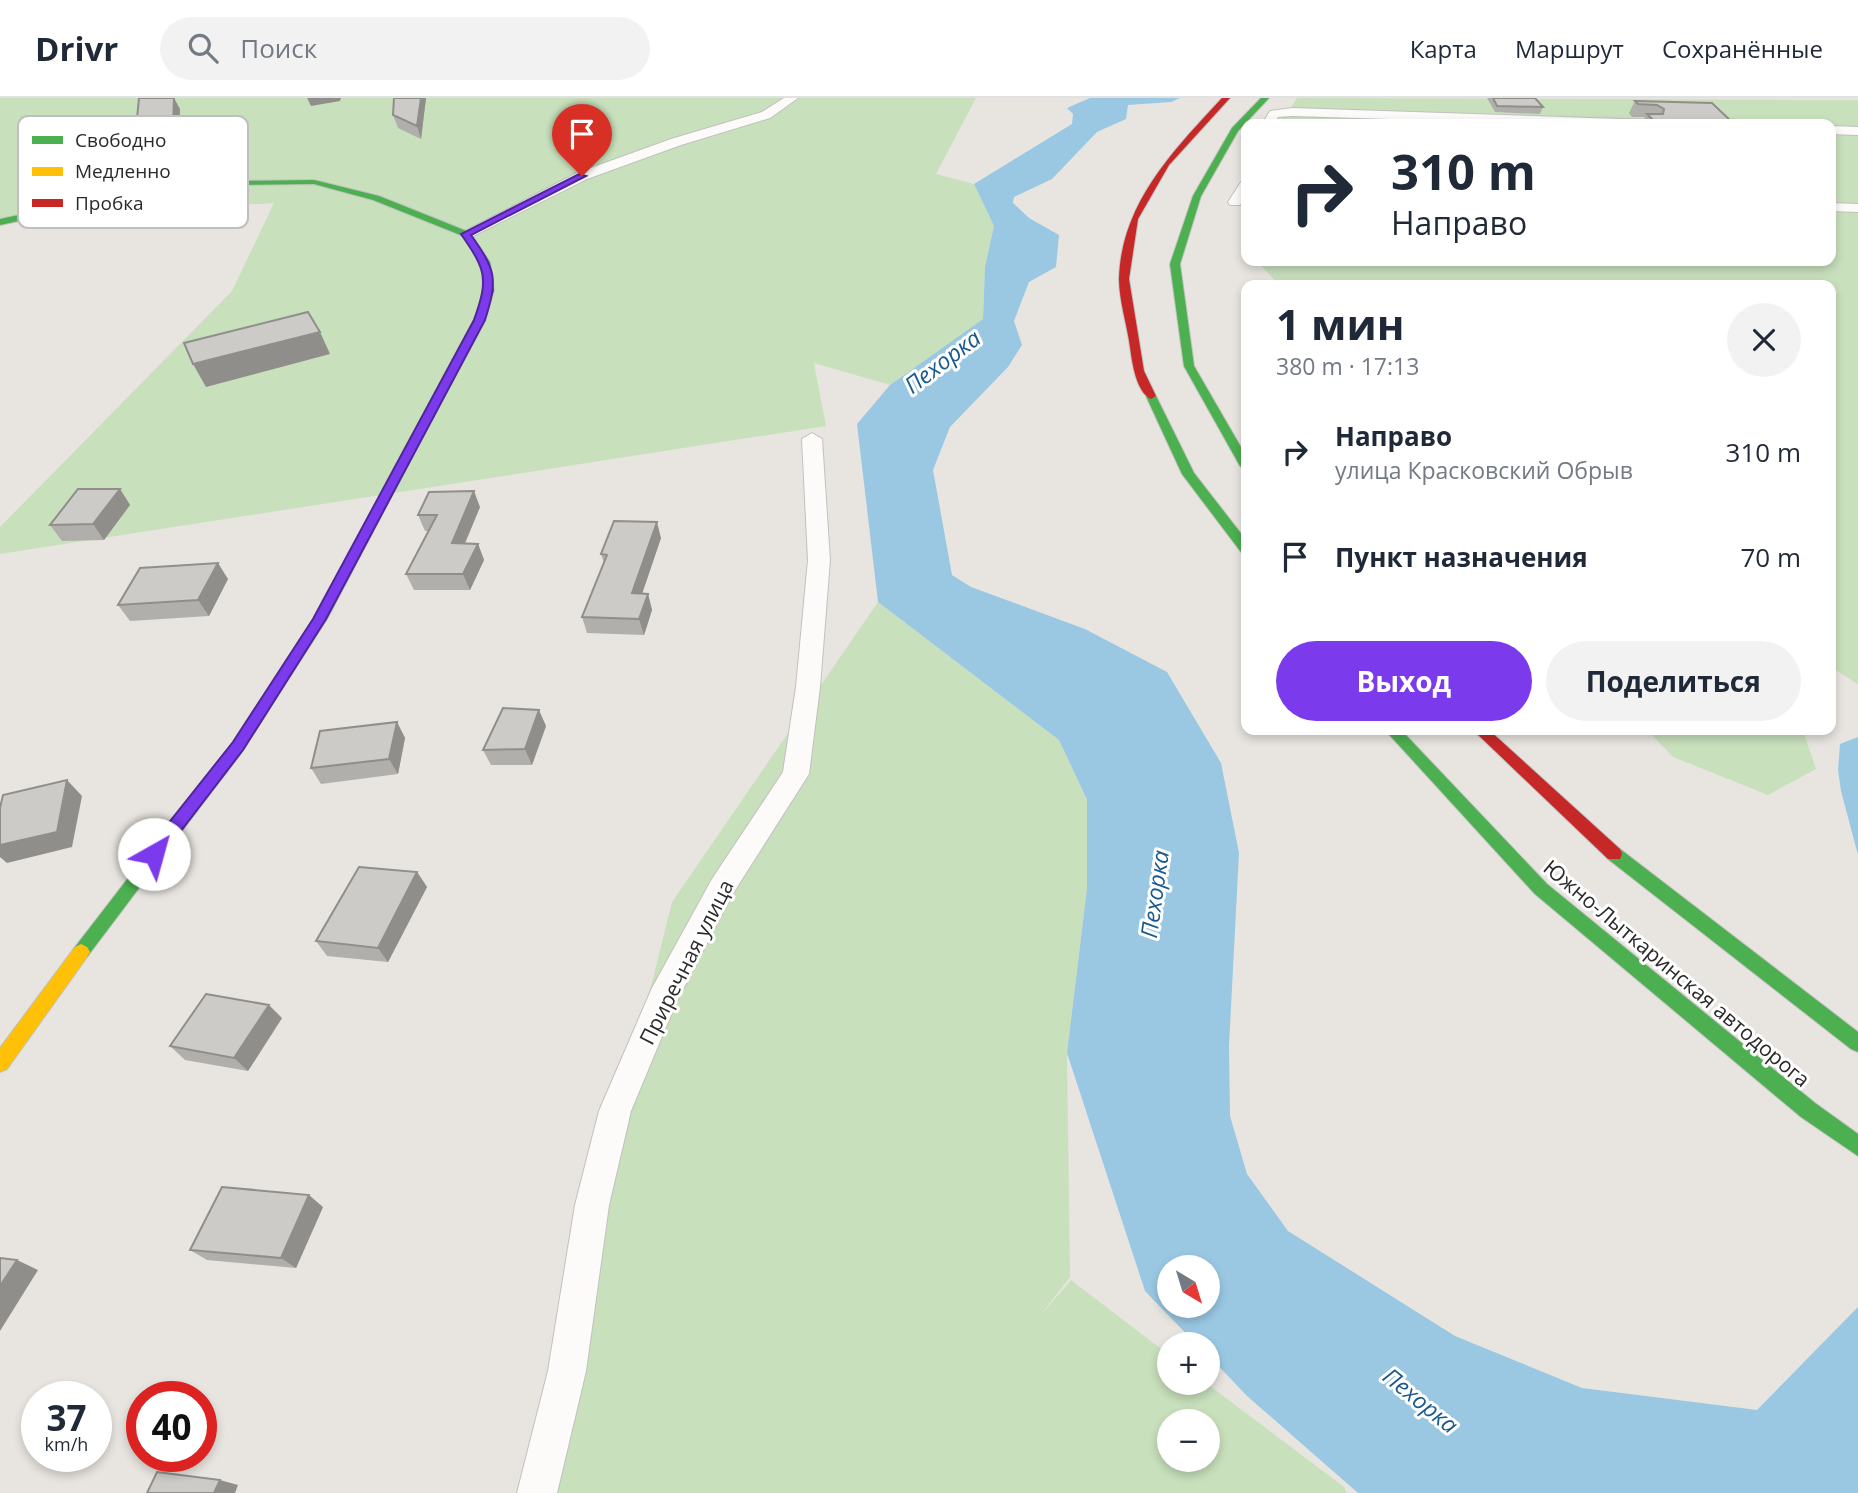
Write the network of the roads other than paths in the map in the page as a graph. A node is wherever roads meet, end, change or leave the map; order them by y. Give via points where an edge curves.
1 (792, 98) edge
2 (1227, 98) edge
3 (1265, 98) edge
4 (1245, 119) edge
5 (1271, 119) edge
6 (1501, 119) edge
7 (1241, 124) edge
8 (1836, 130) edge
9 (1858, 131) edge
10 (248, 183) edge
11 (1241, 193) edge
12 (1235, 202) dead end
13 (1836, 207) edge
14 (1858, 208) edge
15 (18, 218) edge
16 (0, 222) edge
17 (466, 234) junction
18 (812, 439) dead end
19 (1241, 457) edge
20 (1241, 543) edge
21 (1397, 735) edge
22 (1485, 735) edge
23 (1858, 1044) edge
24 (0, 1063) edge
25 (1858, 1146) edge
26 (537, 1493) edge

1 - 17 street via 766,115 582,176
2 - 20 main road via 1166,163 1140,208 1124,279 1139,370 1188,474
3 - 4 main road
5 - 6 street via 1274,114 1292,112
7 - 19 main road via 1197,196 1175,264 1189,366
8 - 9 street
10 - 17 main road via 314,182 376,198
11 - 12 street
13 - 14 street
15 - 16 main road
17 - 24 main road via 485,262 489,291 480,320 320,619 238,746
18 - 26 street, Приречная улица via 819,559 796,774 715,899 663,998 615,1111 592,1205 568,1371
21 - 25 main road, Южно-Лыткаринская автодорога via 1541,889 1808,1111
22 - 23 main road via 1622,862

